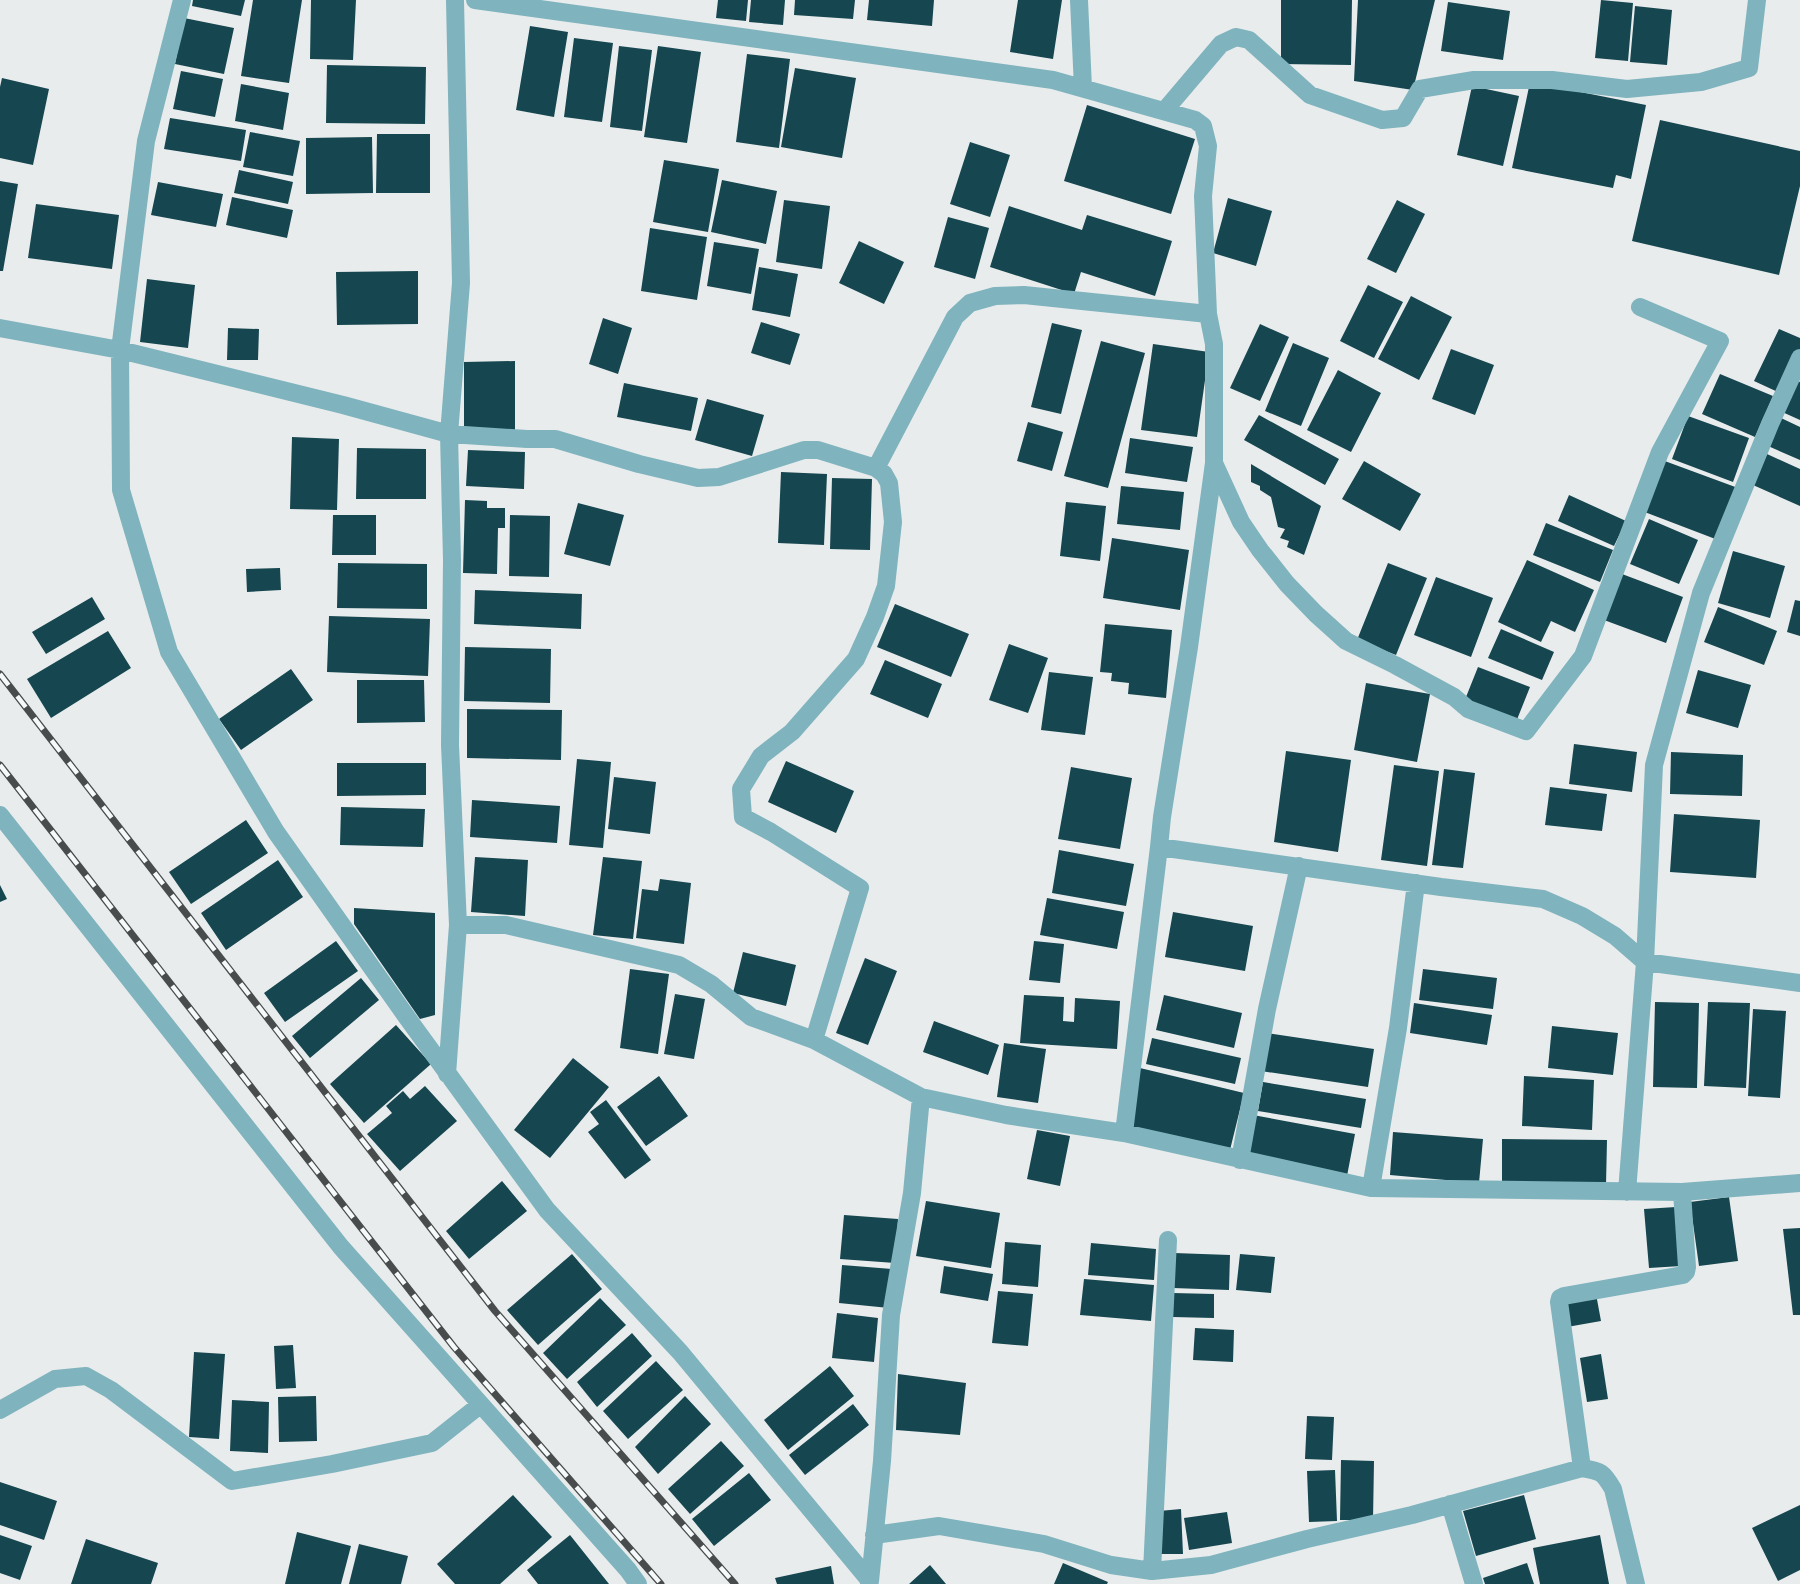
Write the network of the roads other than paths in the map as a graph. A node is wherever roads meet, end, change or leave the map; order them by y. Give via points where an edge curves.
1 (182, 0) edge
2 (455, 0) edge
3 (475, 0) edge
4 (1079, 0) edge
5 (1757, 0) edge
6 (1083, 88) junction
7 (1164, 110) junction
8 (1640, 306) dead end
9 (1208, 314) junction
10 (0, 328) edge
11 (120, 350) junction
12 (1800, 358) edge
13 (449, 434) junction
14 (1214, 463) junction
15 (876, 468) junction
16 (0, 815) edge
17 (1160, 847) junction
18 (1299, 866) junction
19 (1416, 882) junction
20 (458, 925) junction
21 (1645, 962) junction
22 (1800, 983) edge
23 (814, 1040) junction
24 (447, 1074) junction
25 (921, 1097) junction
26 (1124, 1133) junction
27 (1240, 1160) junction
28 (1800, 1183) edge
29 (1371, 1188) junction
30 (1627, 1192) junction
31 (1682, 1192) junction
32 (1168, 1240) dead end
33 (480, 1405) junction
34 (0, 1410) edge
35 (1582, 1468) junction
36 (1449, 1504) junction
37 (874, 1535) junction
38 (1152, 1571) junction
39 (870, 1582) edge
40 (638, 1584) edge
41 (1474, 1584) edge
42 (1636, 1584) edge

1 - 11 street via 146,141
2 - 13 street via 460,283
3 - 6 street via 1053,80
4 - 6 street
5 - 7 street via 1749,68 1701,82 1627,89 1552,80 1474,80 1420,89 1403,118 1382,120 1310,95 1249,40 1236,37 1221,44
6 - 7 street
7 - 9 street via 1195,120 1206,135 1203,196
8 - 14 street via 1720,341 1660,452 1583,656 1526,731 1468,709 1454,697 1346,641 1287,585 1260,550 1240,522
9 - 14 street via 1214,344
9 - 15 street via 1024,295 995,296 970,303 955,317
10 - 11 street
11 - 13 street
11 - 24 street via 121,490 169,652 276,832
12 - 21 street via 1701,593 1654,765
13 - 15 street via 555,439 698,478 719,477 804,450 818,450
13 - 20 street via 450,745
14 - 17 street
15 - 23 street via 889,483 893,522 886,586 875,617 856,659 792,732 761,756 741,789 743,818 860,888
16 - 33 street via 341,1247
17 - 18 street
17 - 26 street
18 - 19 street
18 - 27 street via 1267,1009
19 - 21 street via 1543,899 1615,936
19 - 29 street via 1398,1028
20 - 23 street via 506,925 679,965 711,984 751,1017
20 - 24 street
21 - 22 street
21 - 30 street
23 - 25 street
24 - 39 street via 547,1210 680,1352
25 - 26 street
25 - 37 street via 912,1193 891,1316
26 - 27 street
27 - 29 street
28 - 31 street
29 - 30 street
30 - 31 street
31 - 35 street via 1687,1267 1683,1275 1560,1298
32 - 38 street
33 - 34 street via 432,1443 232,1481 111,1390 86,1376 55,1379
33 - 40 street
35 - 36 street
35 - 42 street via 1599,1470 1613,1489
36 - 38 street via 1211,1565
36 - 41 street
37 - 38 street via 939,1526 1044,1544 1111,1565
37 - 39 street

